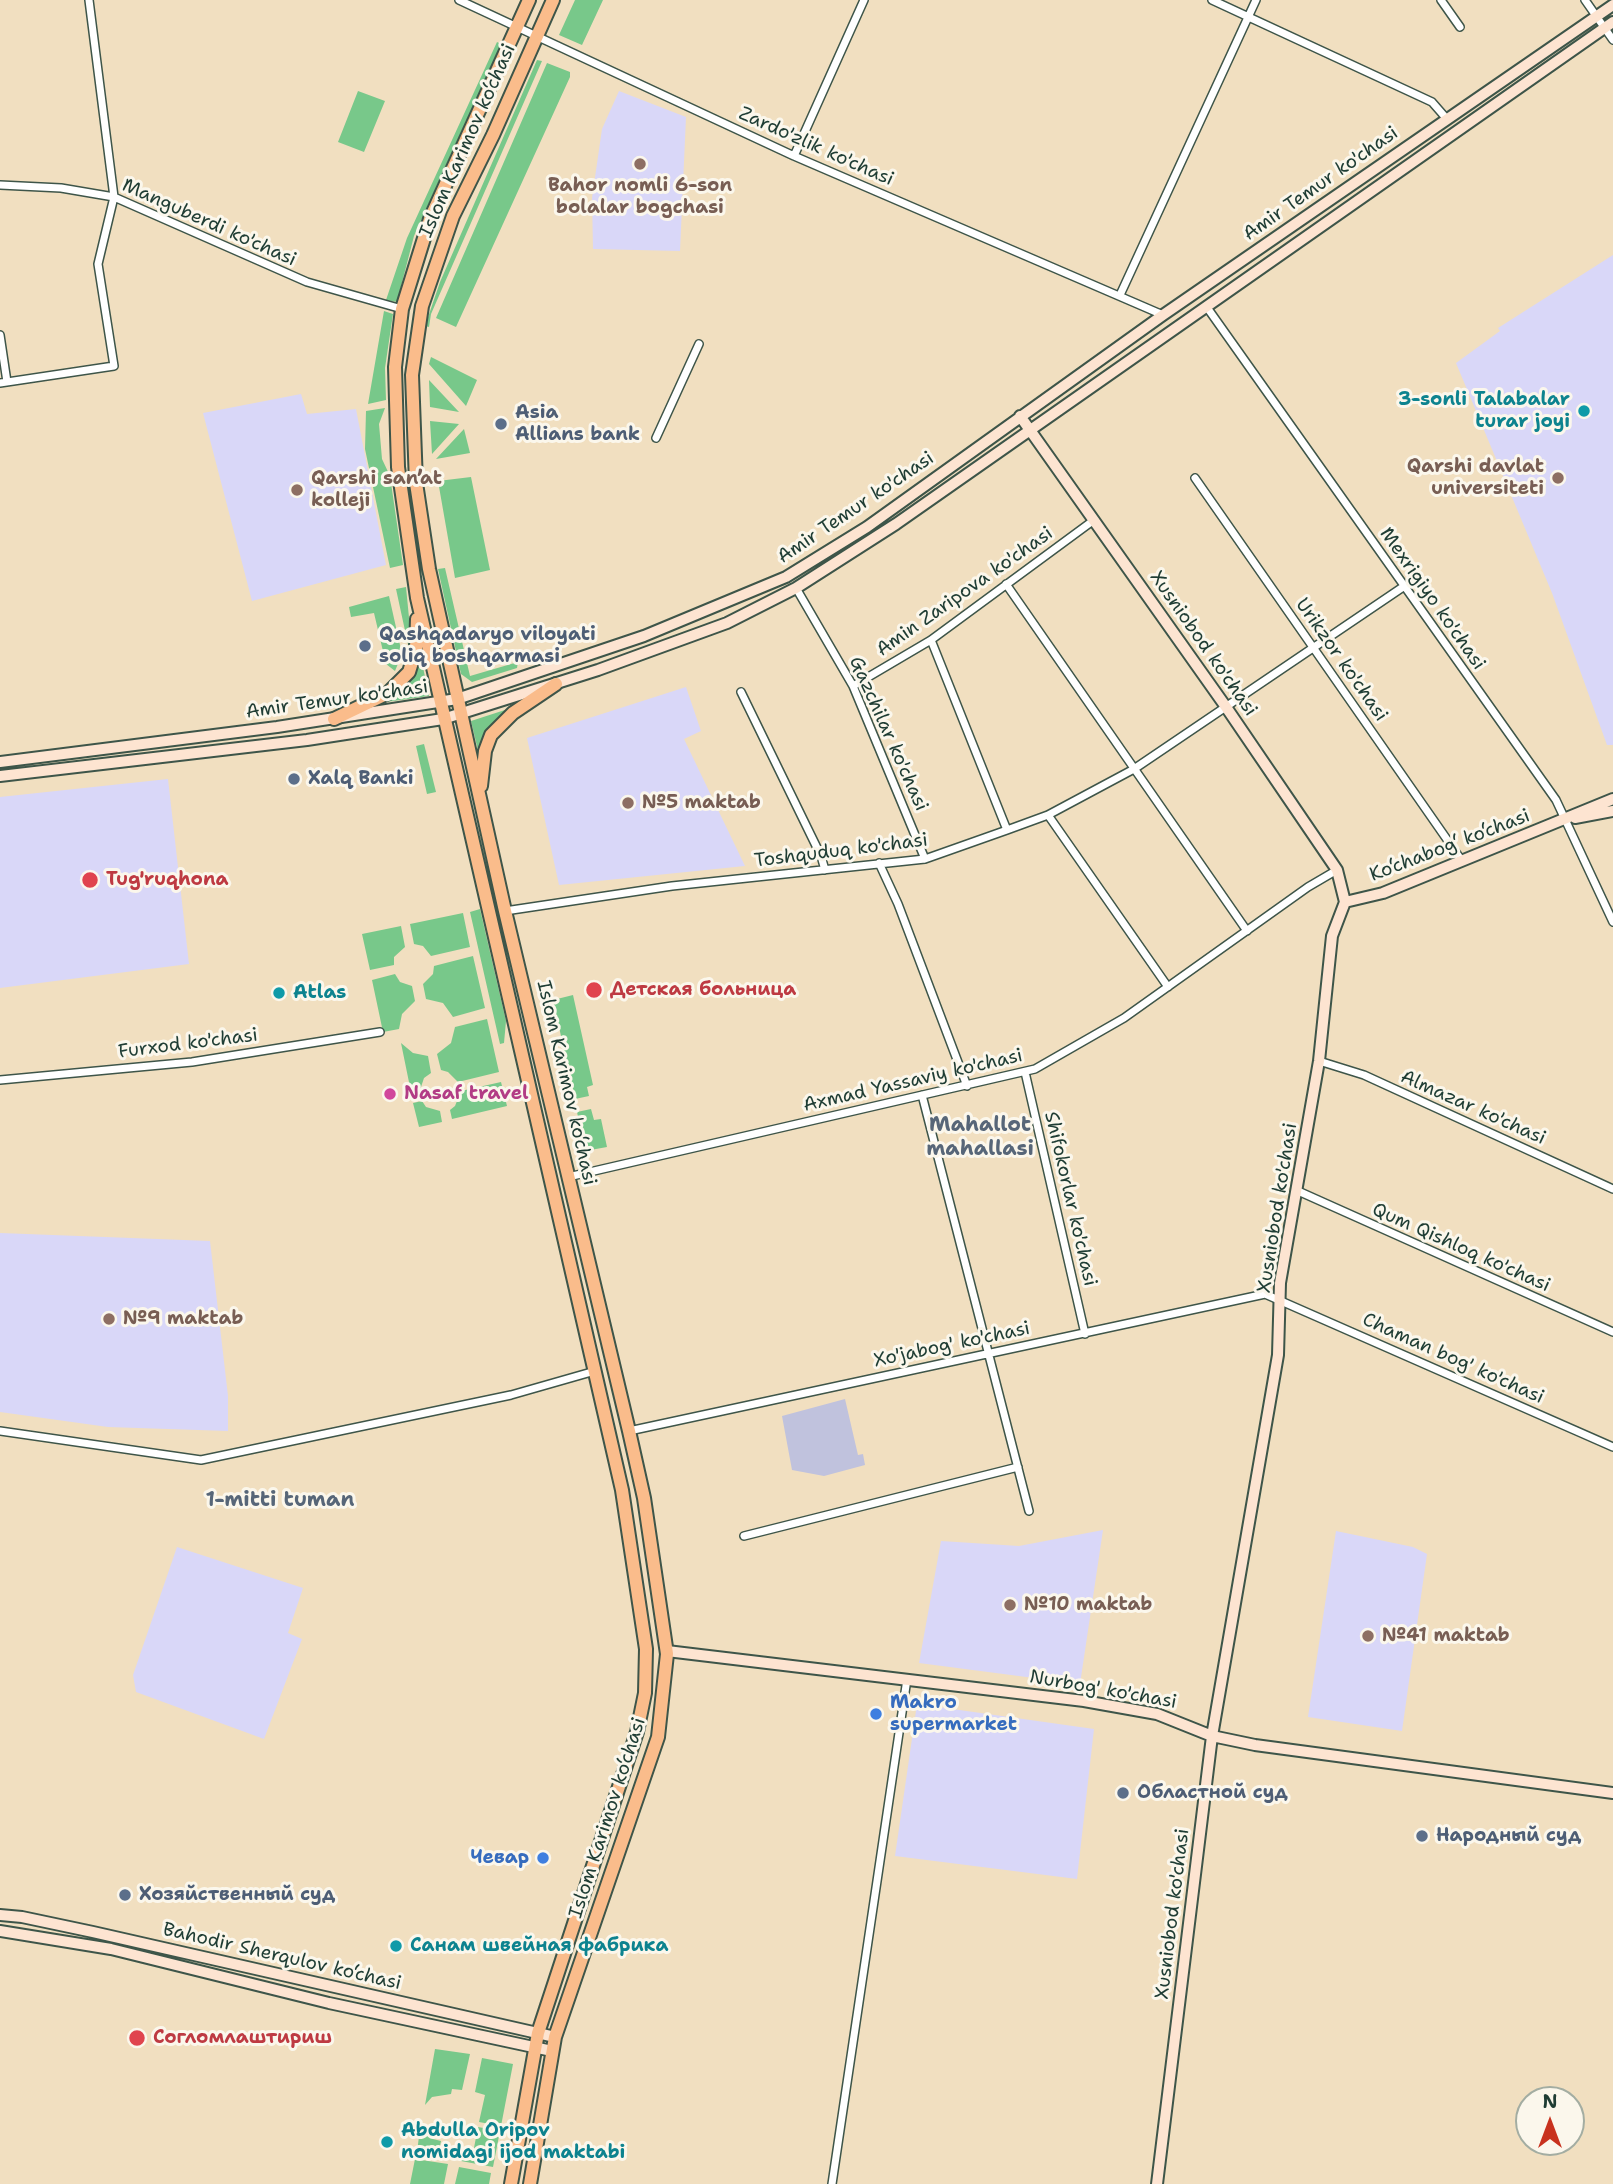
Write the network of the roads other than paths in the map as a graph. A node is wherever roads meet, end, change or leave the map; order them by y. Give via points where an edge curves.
1 (89, 0) edge
2 (459, 0) edge
3 (529, 0) edge
4 (553, 0) edge
5 (864, 0) edge
6 (1212, 0) edge
7 (1256, 0) edge
8 (1441, 0) edge
9 (1585, 0) edge
10 (1613, 5) edge
11 (1596, 14) junction
12 (1248, 17) junction
13 (1609, 25) edge
14 (517, 26) junction
15 (1460, 27) dead end
16 (536, 35) junction
17 (1613, 40) edge
18 (1446, 118) junction
19 (794, 156) junction
20 (0, 186) edge
21 (114, 197) junction
22 (1120, 295) junction
23 (1206, 306) junction
24 (402, 309) junction
25 (1163, 315) junction
26 (0, 335) edge
27 (699, 344) dead end
28 (3, 383) edge
29 (1020, 416) junction
30 (1029, 428) junction
31 (656, 438) dead end
32 (1195, 478) dead end
33 (1094, 520) junction
34 (1006, 584) junction
35 (1403, 587) junction
36 (796, 588) junction
37 (417, 598) junction
38 (932, 640) junction
39 (1313, 648) junction
40 (556, 684) junction
41 (853, 686) junction
42 (741, 692) dead end
43 (457, 699) junction
44 (439, 703) junction
45 (1226, 706) junction
46 (460, 715) junction
47 (334, 719) junction
48 (443, 719) junction
49 (0, 762) edge
50 (1135, 769) junction
51 (0, 776) edge
52 (480, 797) junction
53 (1613, 799) edge
54 (1613, 811) edge
55 (1048, 815) junction
56 (1566, 819) junction
57 (1007, 830) junction
58 (925, 859) junction
59 (1462, 861) junction
60 (879, 863) junction
61 (824, 870) junction
62 (1337, 870) junction
63 (1345, 902) junction
64 (505, 911) junction
65 (1613, 922) edge
66 (1247, 931) junction
67 (1168, 987) junction
68 (380, 1032) dead end
69 (1319, 1061) junction
70 (1025, 1072) junction
71 (0, 1080) edge
72 (967, 1086) junction
73 (922, 1095) junction
74 (568, 1177) junction
75 (1613, 1189) edge
76 (1298, 1191) junction
77 (1280, 1300) junction
78 (1613, 1332) edge
79 (1085, 1334) junction
80 (988, 1353) junction
81 (595, 1371) junction
82 (0, 1431) edge
83 (629, 1431) junction
84 (1613, 1447) edge
85 (1018, 1467) junction
86 (641, 1486) junction
87 (622, 1490) junction
88 (1029, 1511) dead end
89 (744, 1536) dead end
90 (667, 1651) junction
91 (907, 1679) junction
92 (1212, 1736) junction
93 (1613, 1793) edge
94 (0, 1915) edge
95 (0, 1931) edge
96 (538, 2033) junction
97 (555, 2037) junction
98 (536, 2048) junction
99 (552, 2051) junction
100 (511, 2184) edge
101 (530, 2184) edge
102 (832, 2184) edge
103 (1157, 2184) edge

1 - 21 street
2 - 14 street, Zardo'zlik ko'chasi
3 - 14 main road, Islom Karimov ko‘chasi
4 - 16 main road, Islom Karimov ko‘chasi
5 - 19 street
6 - 12 street
7 - 12 street
8 - 15 street
9 - 11 street
10 - 11 main road, Amir Temur ko'chasi
11 - 13 street
11 - 18 main road, Amir Temur ko'chasi
12 - 18 street via 1432,102
12 - 22 street
13 - 17 street
13 - 23 main road, Amir Temur ko'chasi
14 - 16 street, Zardo'zlik ko'chasi
14 - 24 main road, Islom Karimov ko‘chasi via 430,219
16 - 19 street, Zardo'zlik ko'chasi
16 - 43 main road, Islom Karimov ko‘chasi via 453,216 422,306 412,375 416,483
18 - 25 main road, Amir Temur ko'chasi
19 - 22 street, Zardo'zlik ko'chasi
20 - 21 street, Manguberdi ko'chasi via 61,188
21 - 24 street, Manguberdi ko'chasi via 307,282
21 - 28 street via 98,264 114,366
22 - 25 street, Zardo'zlik ko'chasi
23 - 30 main road, Amir Temur ko'chasi
23 - 35 street, Mexrigiyo ko'chasi
24 - 37 main road, Islom Karimov ko‘chasi via 394,415
25 - 29 main road, Amir Temur ko'chasi
26 - 28 street
27 - 31 street
29 - 30 main road, Xusniobod ko'chasi
29 - 43 main road, Amir Temur ko'chasi via 867,527 786,576 644,636
30 - 33 main road, Xusniobod ko'chasi
30 - 36 main road, Amir Temur ko'chasi via 896,524
32 - 39 street, Urikzor ko'chasi
33 - 34 street, Amin Zaripova ko'chasi
33 - 45 main road, Xusniobod ko'chasi
34 - 38 street, Amin Zaripova ko'chasi
34 - 50 street
35 - 39 street, Toshquduq ko'chasi
35 - 56 street, Mexrigiyo ko'chasi
36 - 40 main road, Amir Temur ko'chasi via 727,622
36 - 41 street, Gazchilar ko'chasi
37 - 44 main road, Islom Karimov ko‘chasi
37 - 47 main road via 416,649 409,672 388,693
38 - 41 street, Amin Zaripova ko'chasi
38 - 57 street
39 - 45 street, Toshquduq ko'chasi
39 - 59 street, Urikzor ko'chasi
40 - 46 main road, Amir Temur ko'chasi
40 - 52 main road via 513,713 491,736
41 - 58 street, Gazchilar ko'chasi
42 - 61 street
43 - 44 main road, Amir Temur ko'chasi
43 - 46 main road, Islom Karimov ko‘chasi
44 - 47 main road, Amir Temur ko'chasi
44 - 48 main road, Islom Karimov ko‘chasi
45 - 50 street, Toshquduq ko'chasi
45 - 62 main road, Xusniobod ko'chasi
46 - 48 main road, Amir Temur ko'chasi
46 - 52 main road, Islom Karimov ko‘chasi
47 - 49 main road, Amir Temur ko'chasi
48 - 51 main road, Amir Temur ko'chasi
48 - 81 main road, Islom Karimov ko‘chasi
50 - 55 street, Toshquduq ko'chasi
50 - 66 street
52 - 64 main road, Islom Karimov ko‘chasi
53 - 56 main road, Ko‘chabog‘ ko‘chasi
54 - 56 main road, Ko‘chabog‘ ko‘chasi
55 - 57 street, Toshquduq ko'chasi
55 - 67 street
56 - 59 main road, Ko‘chabog‘ ko‘chasi
56 - 65 street, Mexrigiyo ko'chasi
57 - 58 street, Toshquduq ko'chasi
58 - 60 street, Toshquduq ko'chasi
59 - 63 main road, Ko‘chabog‘ ko‘chasi via 1383,893
60 - 61 street, Toshquduq ko'chasi
60 - 72 street
61 - 64 street, Toshquduq ko'chasi via 672,886
62 - 63 main road, Xusniobod ko'chasi
62 - 66 street, Axmad Yassaviy ko'chasi
63 - 69 main road, Xusniobod ko'chasi via 1332,936
64 - 74 main road, Islom Karimov ko‘chasi
66 - 67 street, Axmad Yassaviy ko'chasi
67 - 70 street, Axmad Yassaviy ko'chasi via 1124,1018
68 - 71 street, Furxod ko'chasi via 192,1062
69 - 75 street, Almazar ko'chasi via 1364,1075
69 - 76 main road, Xusniobod ko'chasi
70 - 72 street, Axmad Yassaviy ko'chasi
70 - 79 street, Shifokorlar ko'chasi
72 - 73 street, Axmad Yassaviy ko'chasi
73 - 74 street, Axmad Yassaviy ko'chasi
73 - 80 street
74 - 83 main road, Islom Karimov ko‘chasi
76 - 77 main road, Xusniobod ko'chasi
76 - 78 street, Qum Qishloq ko'chasi
77 - 79 street, Xo'jabog' ko'chasi via 1265,1294
77 - 84 street, Chaman bog' ko'chasi
77 - 92 main road, Xusniobod ko'chasi via 1278,1355
79 - 80 street, Xo'jabog' ko'chasi
80 - 83 street, Xo'jabog' ko'chasi
80 - 85 street
81 - 82 street via 511,1395 201,1460
81 - 87 main road, Islom Karimov ko‘chasi
83 - 86 main road, Islom Karimov ko‘chasi
85 - 88 street
85 - 89 street
86 - 87 main road via 630,1482
86 - 90 main road, Islom Karimov ko‘chasi
87 - 96 main road, Islom Karimov ko‘chasi via 642,1601 645,1693 637,1732
90 - 91 main road, Nurbog' ko'chasi
90 - 97 main road, Islom Karimov ko‘chasi via 658,1737
91 - 92 main road, Nurbog' ko'chasi via 1157,1714
91 - 102 street
92 - 93 main road, Nurbog' ko'chasi
92 - 103 main road, Xusniobod ko'chasi
94 - 96 main road, Bahodir Sherqulov ko‘chasi
95 - 98 main road, Bahodir Sherqulov ko‘chasi via 111,1949
96 - 97 main road, Bahodir Sherqulov ko‘chasi
96 - 98 main road, Islom Karimov ko‘chasi
97 - 99 main road, Islom Karimov ko‘chasi
98 - 99 main road, Bahodir Sherqulov ko‘chasi
98 - 100 main road, Islom Karimov ko‘chasi
99 - 101 main road, Islom Karimov ko‘chasi

